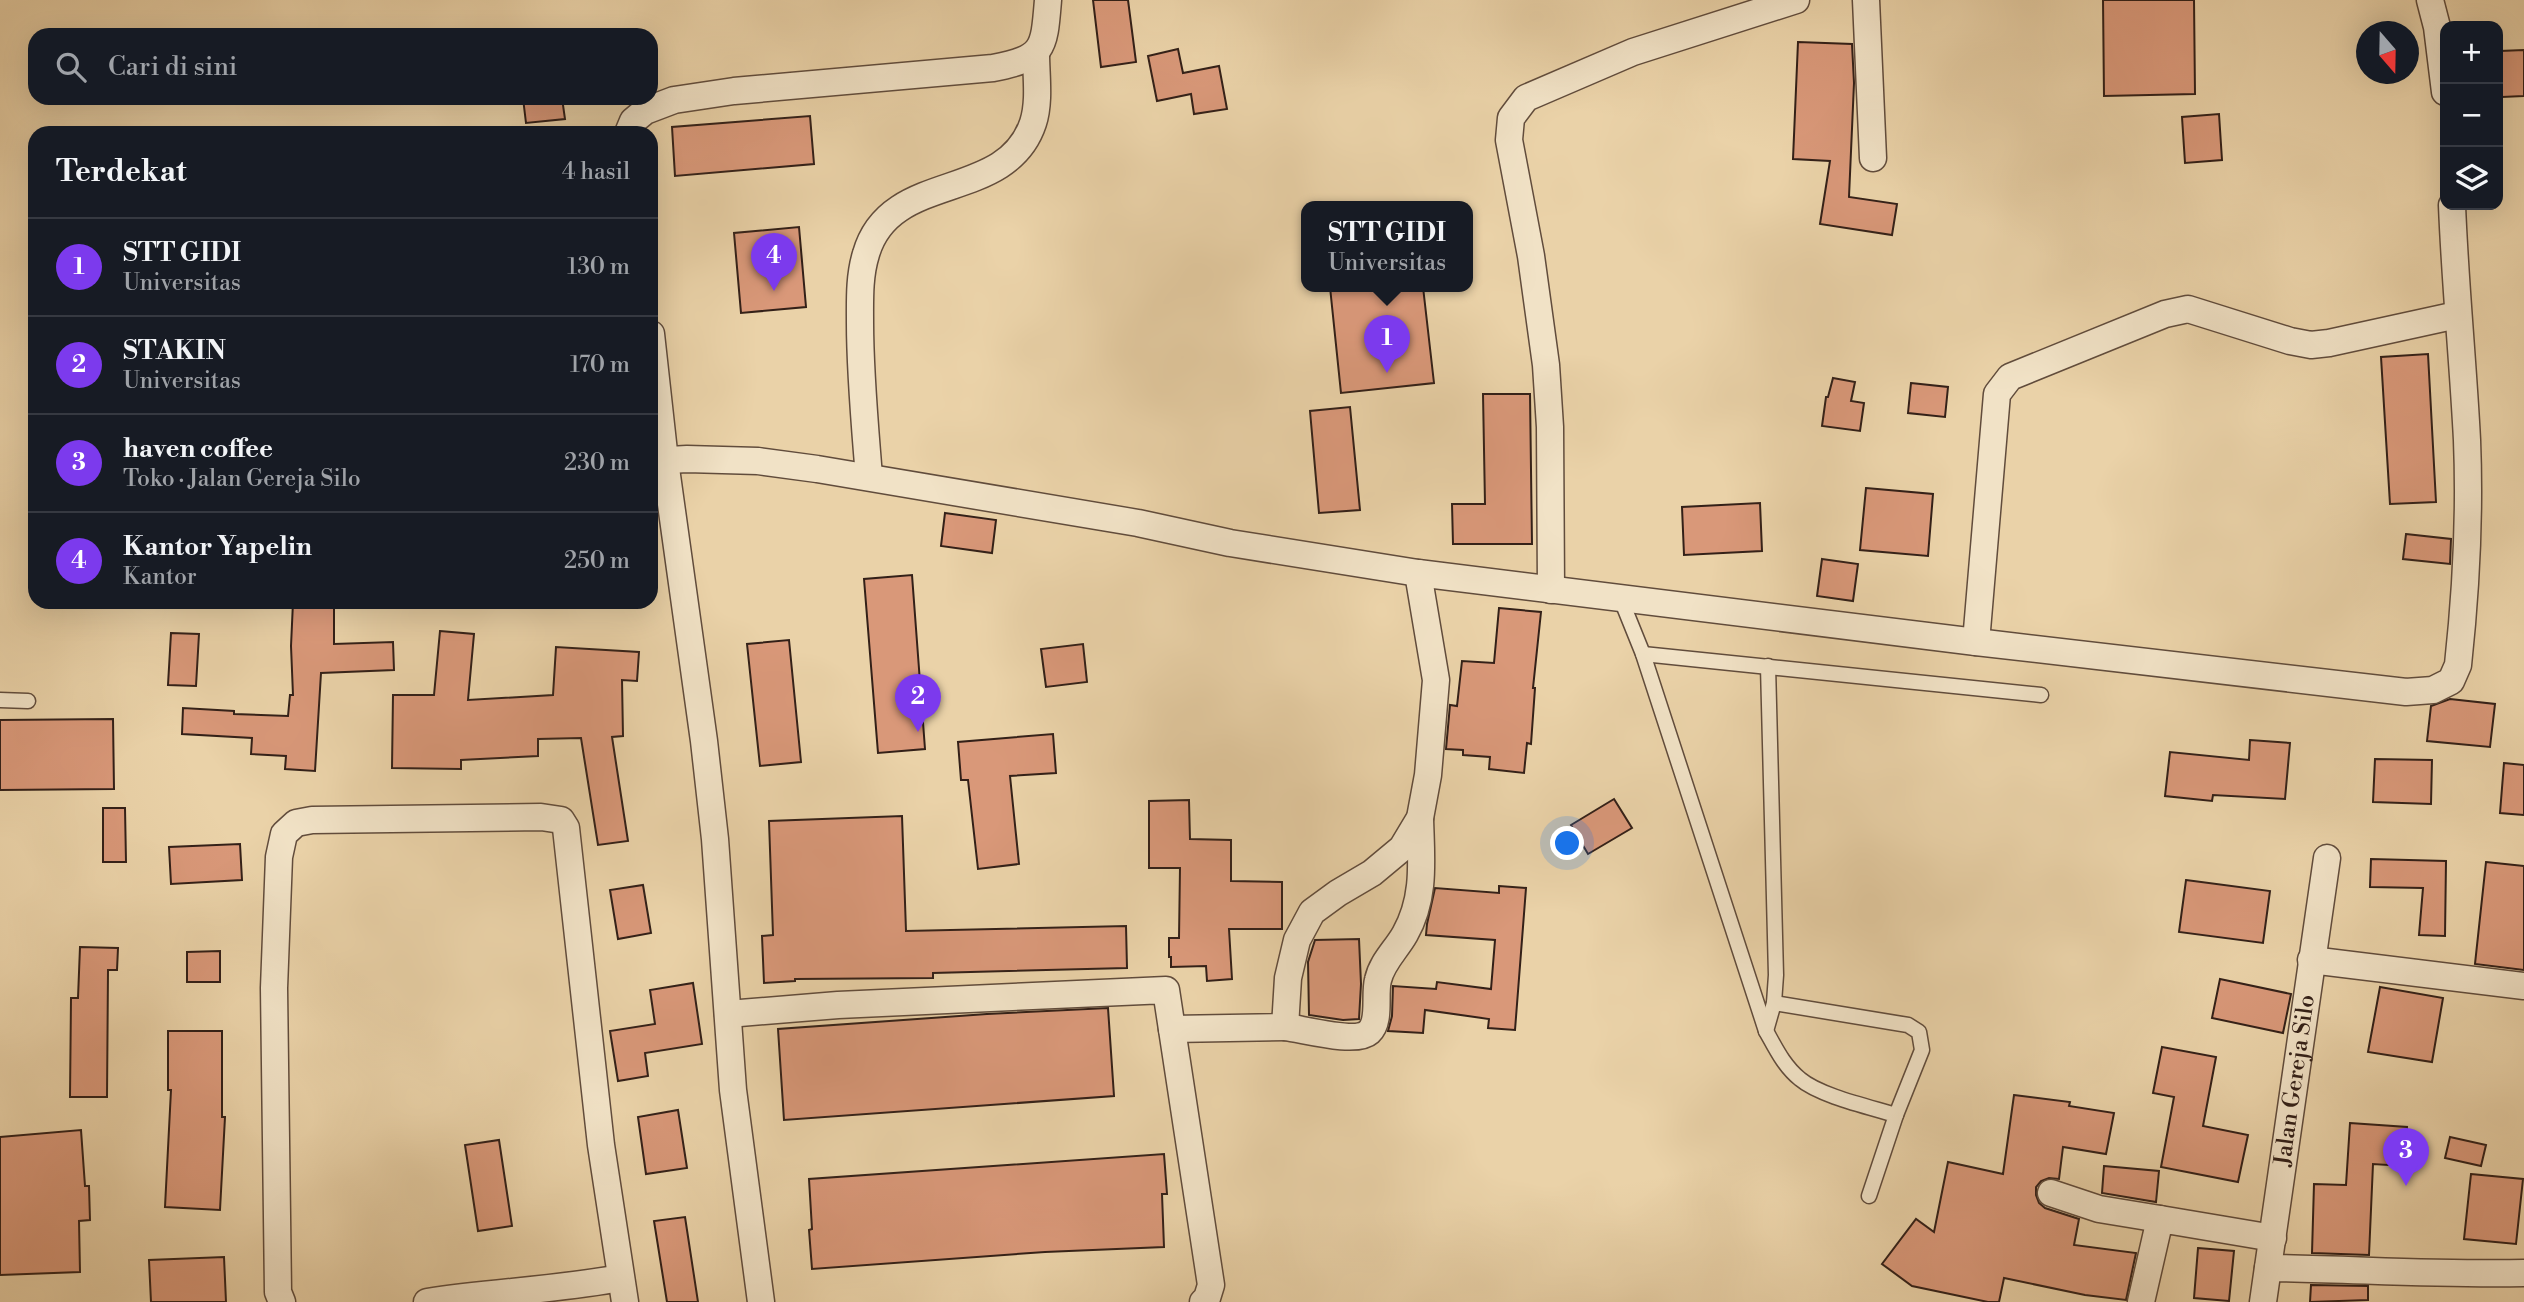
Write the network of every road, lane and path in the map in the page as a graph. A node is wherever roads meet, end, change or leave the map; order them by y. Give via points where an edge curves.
1 (1048, 0) edge
2 (1796, 0) edge
3 (1866, 0) edge
4 (2430, 0) edge
5 (1036, 54) junction
6 (2444, 84) edge
7 (631, 126) edge
8 (1873, 158) dead end
9 (2452, 210) edge
10 (2457, 316) junction
11 (658, 461) edge
12 (869, 477) junction
13 (1418, 573) junction
14 (1563, 592) junction
15 (1614, 597) junction
16 (1976, 642) junction
17 (1643, 654) junction
18 (1768, 666) junction
19 (2041, 695) dead end
20 (0, 700) edge
21 (28, 701) dead end
22 (1420, 818) junction
23 (2327, 858) dead end
24 (2311, 960) junction
25 (2524, 986) edge
26 (1774, 1003) junction
27 (728, 1014) junction
28 (1285, 1027) junction
29 (1172, 1029) junction
30 (1766, 1031) junction
31 (1896, 1115) junction
32 (2051, 1193) dead end
33 (1869, 1196) dead end
34 (2160, 1219) junction
35 (2273, 1238) junction
36 (2268, 1268) junction
37 (2524, 1273) edge
38 (623, 1290) edge
39 (282, 1302) edge
40 (427, 1302) edge
41 (761, 1302) edge
42 (1203, 1302) edge
43 (2141, 1302) edge
44 (2263, 1302) edge

1 - 5 street via 1045,39
2 - 14 street via 1633,52 1526,98 1511,118 1509,140 1546,365
3 - 8 street
4 - 6 street
5 - 7 street via 993,68 674,100 645,111
5 - 12 street via 1035,120 1026,141 1009,160 981,175 904,203 881,223 866,253 860,293 860,353
9 - 10 street
10 - 16 street via 2311,345 2189,309 2165,314 2010,377 1997,394
10 - 16 street via 2467,441 2466,540 2458,665 2451,681 2433,690 2406,692
11 - 12 street via 758,461
11 - 27 street via 705,753
12 - 13 street
13 - 14 street
13 - 22 street via 1436,680
14 - 15 street
15 - 16 street
15 - 17 lane
17 - 18 lane
17 - 30 lane
18 - 19 lane
18 - 26 lane
20 - 21 lane
22 - 28 street via 1402,848 1312,912 1297,940 1288,978
22 - 28 street via 1419,900 1405,935 1378,976 1376,1022 1369,1033 1354,1038
23 - 24 street, Jalan Gereja Silo
24 - 25 street
24 - 35 street, Jalan Gereja Silo
26 - 30 lane
26 - 31 lane via 1908,1025 1919,1032 1922,1050
27 - 29 street via 1166,990
27 - 41 street via 733,1090
28 - 29 street
29 - 42 street via 1211,1285
30 - 31 lane via 1783,1062 1802,1081
31 - 33 lane
32 - 34 street via 2099,1209
34 - 35 street
34 - 43 street
35 - 36 street, Jalan Gereja Silo
36 - 37 street via 2443,1275
36 - 44 street, Jalan Gereja Silo
38 - 39 street via 598,1118 566,828 561,820 312,820 296,823 284,834 279,857 274,1070 278,1293
38 - 40 street via 538,1291

